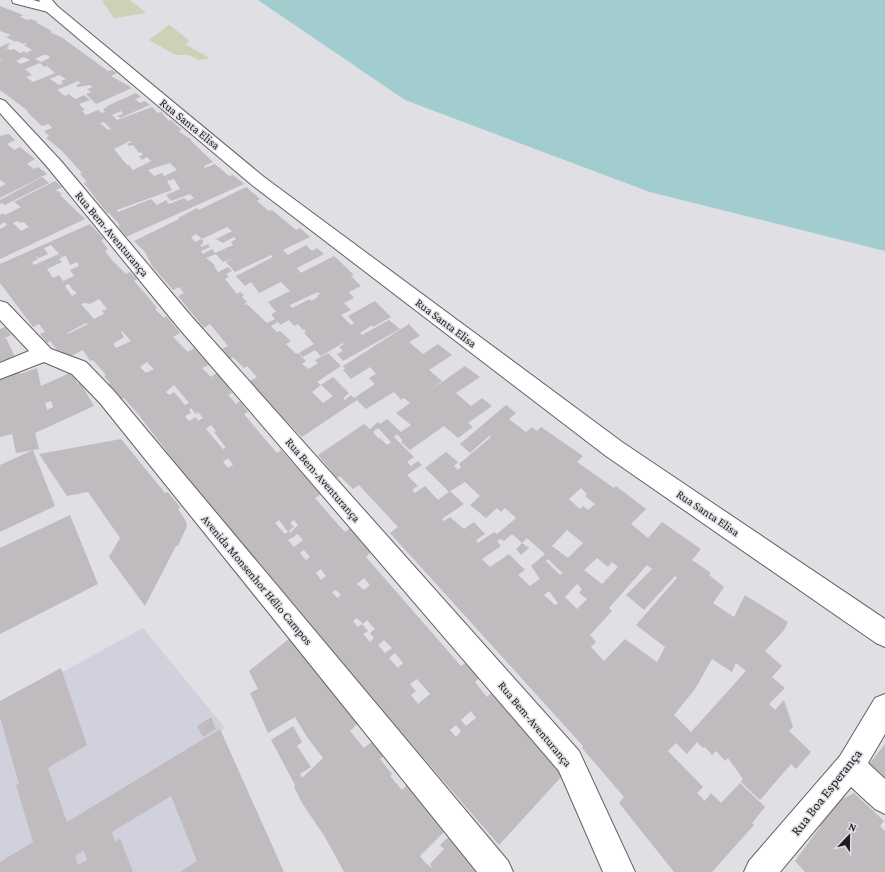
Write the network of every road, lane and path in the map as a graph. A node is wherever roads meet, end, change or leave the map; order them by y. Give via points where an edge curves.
1 (18, 0) edge
2 (48, 5) edge
3 (0, 104) edge
4 (0, 308) edge
5 (44, 354) junction
6 (0, 371) edge
7 (885, 634) edge
8 (885, 708) edge
9 (850, 766) junction
10 (885, 799) edge
11 (768, 869) edge
12 (497, 872) edge
13 (619, 872) edge

1 - 2 street, Rua Santa Elisa
2 - 7 street, Rua Santa Elisa via 258,181 614,449
3 - 13 street, Rua Bem-Aventurança via 55,165 184,321 569,761
4 - 5 street, Avenida Monsenhor Hélio Campos
5 - 6 street
5 - 12 street, Avenida Monsenhor Hélio Campos via 79,368 107,397
8 - 9 street, Rua Boa Esperança
9 - 10 street
9 - 11 street, Rua Boa Esperança

